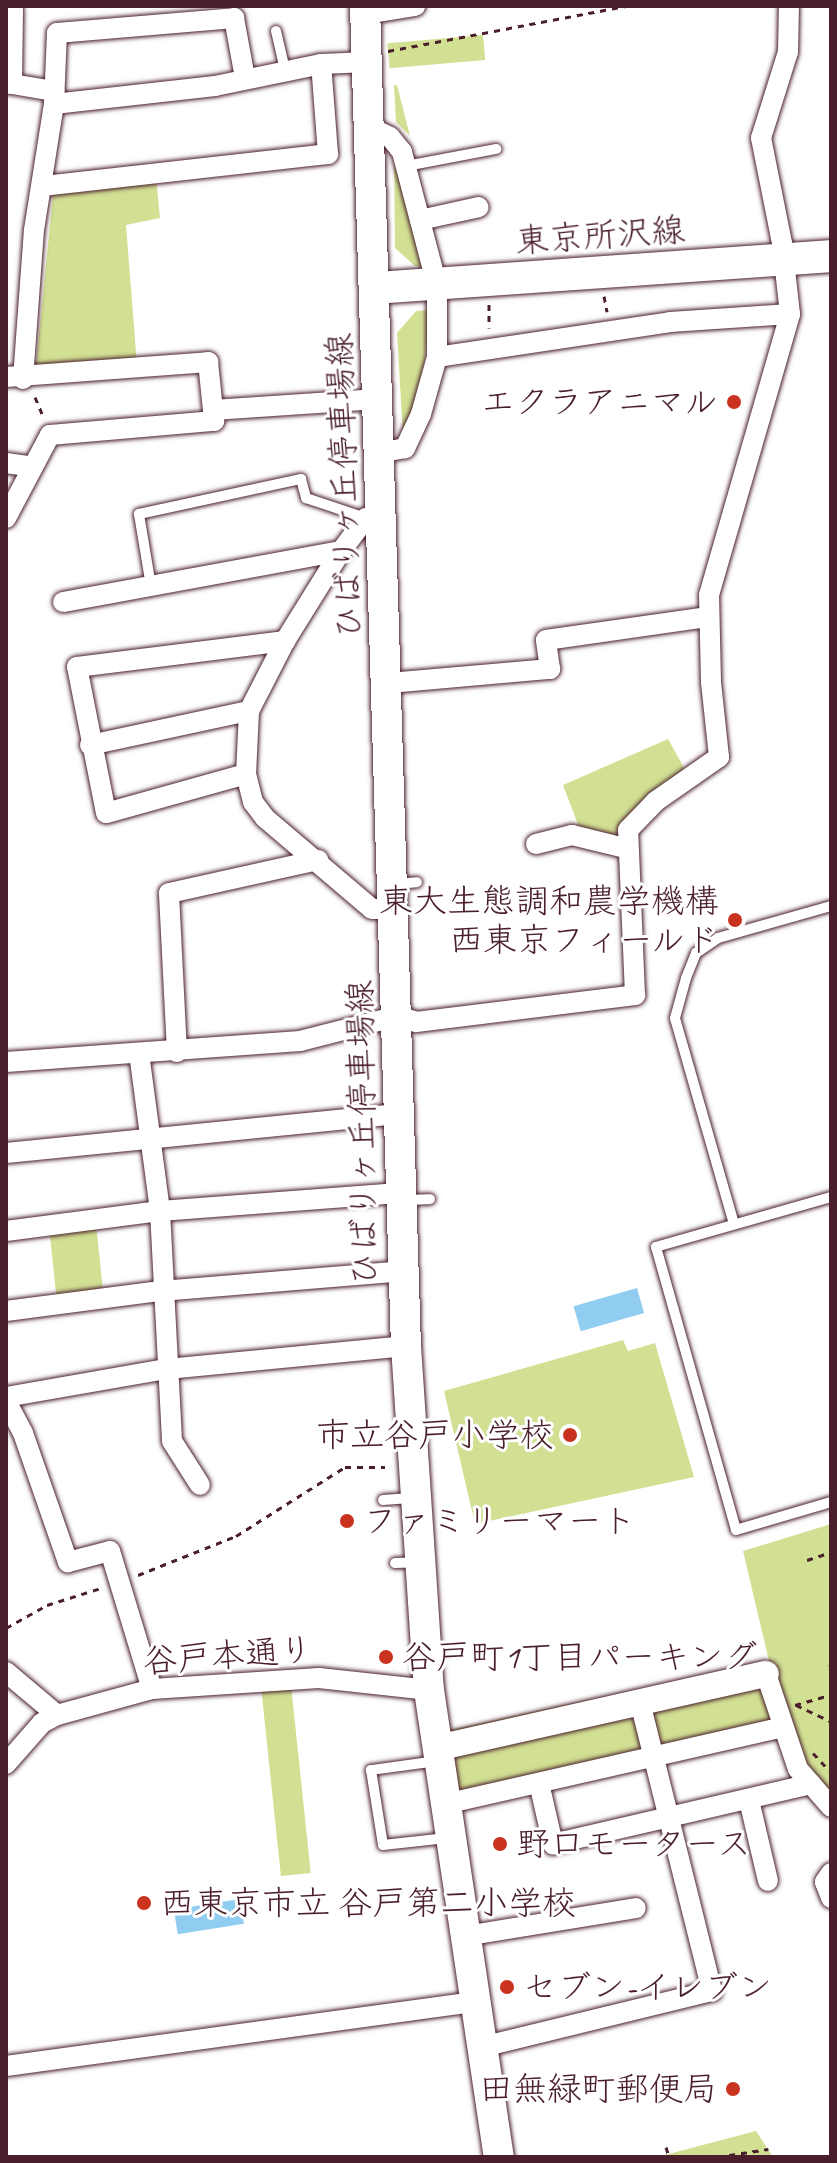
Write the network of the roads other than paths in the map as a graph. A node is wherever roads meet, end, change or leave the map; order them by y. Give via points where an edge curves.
1 (415, 6) edge
2 (789, 6) edge
3 (6, 8) edge
4 (366, 10) edge
5 (160, 14) edge
6 (276, 31) dead end
7 (374, 58) junction
8 (321, 64) junction
9 (285, 70) junction
10 (245, 78) junction
11 (9, 84) edge
12 (54, 98) junction
13 (369, 127) junction
14 (496, 149) dead end
15 (406, 166) junction
16 (43, 186) junction
17 (479, 207) dead end
18 (420, 220) junction
19 (831, 256) edge
20 (785, 259) junction
21 (437, 285) junction
22 (375, 288) junction
23 (790, 314) junction
24 (437, 357) junction
25 (14, 378) edge
26 (378, 399) junction
27 (213, 410) junction
28 (380, 453) junction
29 (6, 463) edge
30 (33, 467) junction
31 (374, 517) junction
32 (6, 518) edge
33 (341, 551) junction
34 (151, 586) junction
35 (63, 602) dead end
36 (708, 617) junction
37 (285, 641) junction
38 (389, 683) junction
39 (249, 711) junction
40 (90, 745) junction
41 (246, 774) junction
42 (536, 844) dead end
43 (625, 848) junction
44 (318, 860) junction
45 (402, 892) junction
46 (831, 906) edge
47 (398, 1016) junction
48 (177, 1052) junction
49 (139, 1053) junction
50 (6, 1062) edge
51 (400, 1114) junction
52 (153, 1136) junction
53 (6, 1153) edge
54 (411, 1197) junction
55 (831, 1197) edge
56 (160, 1211) junction
57 (734, 1224) junction
58 (6, 1231) edge
59 (402, 1271) junction
60 (161, 1291) junction
61 (6, 1311) edge
62 (406, 1346) junction
63 (167, 1369) junction
64 (6, 1399) edge
65 (200, 1485) dead end
66 (416, 1498) junction
67 (383, 1500) dead end
68 (831, 1502) edge
69 (6, 1672) edge
70 (766, 1674) joint
71 (152, 1689) junction
72 (429, 1690) junction
73 (640, 1702) junction
74 (57, 1715) junction
75 (783, 1717) junction
76 (438, 1755) junction
77 (655, 1756) junction
78 (6, 1764) edge
79 (539, 1783) junction
80 (811, 1784) junction
81 (749, 1800) junction
82 (445, 1804) junction
83 (831, 1807) edge
84 (669, 1819) junction
85 (450, 1837) junction
86 (831, 1873) edge
87 (768, 1881) dead end
88 (831, 1898) edge
89 (636, 1908) dead end
90 (465, 1936) junction
91 (475, 2002) junction
92 (482, 2047) junction
93 (6, 2066) edge
94 (499, 2157) edge

1 - 4 street
2 - 20 street via 788,52 761,138
3 - 11 street via 13,10
4 - 7 main road, ひばりヶ丘停車場線
5 - 10 street via 234,18
5 - 12 street via 57,33
6 - 9 lane
7 - 8 street
7 - 13 main road, ひばりヶ丘停車場線
8 - 9 street
8 - 16 street via 328,154
9 - 10 street
10 - 12 street via 215,86
11 - 12 street
12 - 16 street
13 - 15 street via 398,144
13 - 22 main road, ひばりヶ丘停車場線
14 - 15 lane
15 - 18 street
16 - 25 street
17 - 18 street
18 - 21 street
19 - 20 main road, 東京所沢線
20 - 21 main road, 東京所沢線
20 - 23 street
21 - 22 main road, 東京所沢線
21 - 24 street
22 - 26 main road, ひばりヶ丘停車場線
23 - 24 street via 670,322
23 - 36 street
24 - 28 street via 405,448
25 - 27 street via 208,362
26 - 27 street
26 - 28 main road, ひばりヶ丘停車場線
27 - 30 street via 214,421 50,435
28 - 31 main road, ひばりヶ丘停車場線
29 - 30 street
30 - 32 street
31 - 33 street
31 - 34 lane via 306,498 301,479 139,514
31 - 38 main road, ひばりヶ丘停車場線
33 - 34 street
33 - 37 street
34 - 35 street
36 - 38 street via 546,640 550,669
36 - 43 street via 719,757 656,801 628,830
37 - 39 street
37 - 40 street via 77,667 93,737
38 - 45 main road, ひばりヶ丘停車場線
39 - 40 street
39 - 41 street
40 - 41 street via 106,813
41 - 44 street via 253,802 265,818
42 - 43 street via 572,835
43 - 47 street via 635,995 416,1022
44 - 45 street via 372,909
44 - 48 street via 169,893
45 - 47 main road, ひばりヶ丘停車場線
46 - 57 lane via 718,938 696,953 686,978 675,1018
47 - 48 street via 300,1041
47 - 51 main road, ひばりヶ丘停車場線
48 - 49 street
49 - 50 street
49 - 52 street
51 - 52 street
51 - 54 main road, ひばりヶ丘停車場線
52 - 53 street
52 - 56 street
54 - 56 street
54 - 59 main road, ひばりヶ丘停車場線
55 - 57 lane
56 - 58 street
56 - 60 street
57 - 68 lane via 656,1247 736,1530
59 - 60 street
59 - 62 main road, ひばりヶ丘停車場線
60 - 61 street
60 - 63 street
62 - 63 street
62 - 66 main road, ひばりヶ丘停車場線
63 - 64 street
63 - 65 street via 172,1441
64 - 71 street via 68,1562 110,1551
66 - 67 lane
66 - 72 main road, ひばりヶ丘停車場線 via 408,1563
69 - 74 street
70 - 73 street
70 - 75 street
71 - 72 street, 谷戸本通り via 319,1678
71 - 74 street, 谷戸本通り
72 - 76 main road, ひばりヶ丘停車場線
73 - 76 street
73 - 77 street
74 - 78 street, 谷戸本通り via 42,1723
75 - 77 street
75 - 80 street via 798,1769
76 - 82 main road, ひばりヶ丘停車場線
76 - 85 lane via 371,1770 383,1845
77 - 79 street
77 - 84 street
79 - 82 street
79 - 84 street via 553,1844
80 - 81 street
80 - 83 street
81 - 84 street
81 - 87 street
82 - 85 main road, ひばりヶ丘停車場線
84 - 92 street via 712,1991
85 - 90 main road, ひばりヶ丘停車場線
86 - 88 street via 825,1882
89 - 90 street
90 - 91 main road, ひばりヶ丘停車場線
91 - 92 main road, ひばりヶ丘停車場線
91 - 93 street
92 - 94 main road, ひばりヶ丘停車場線

